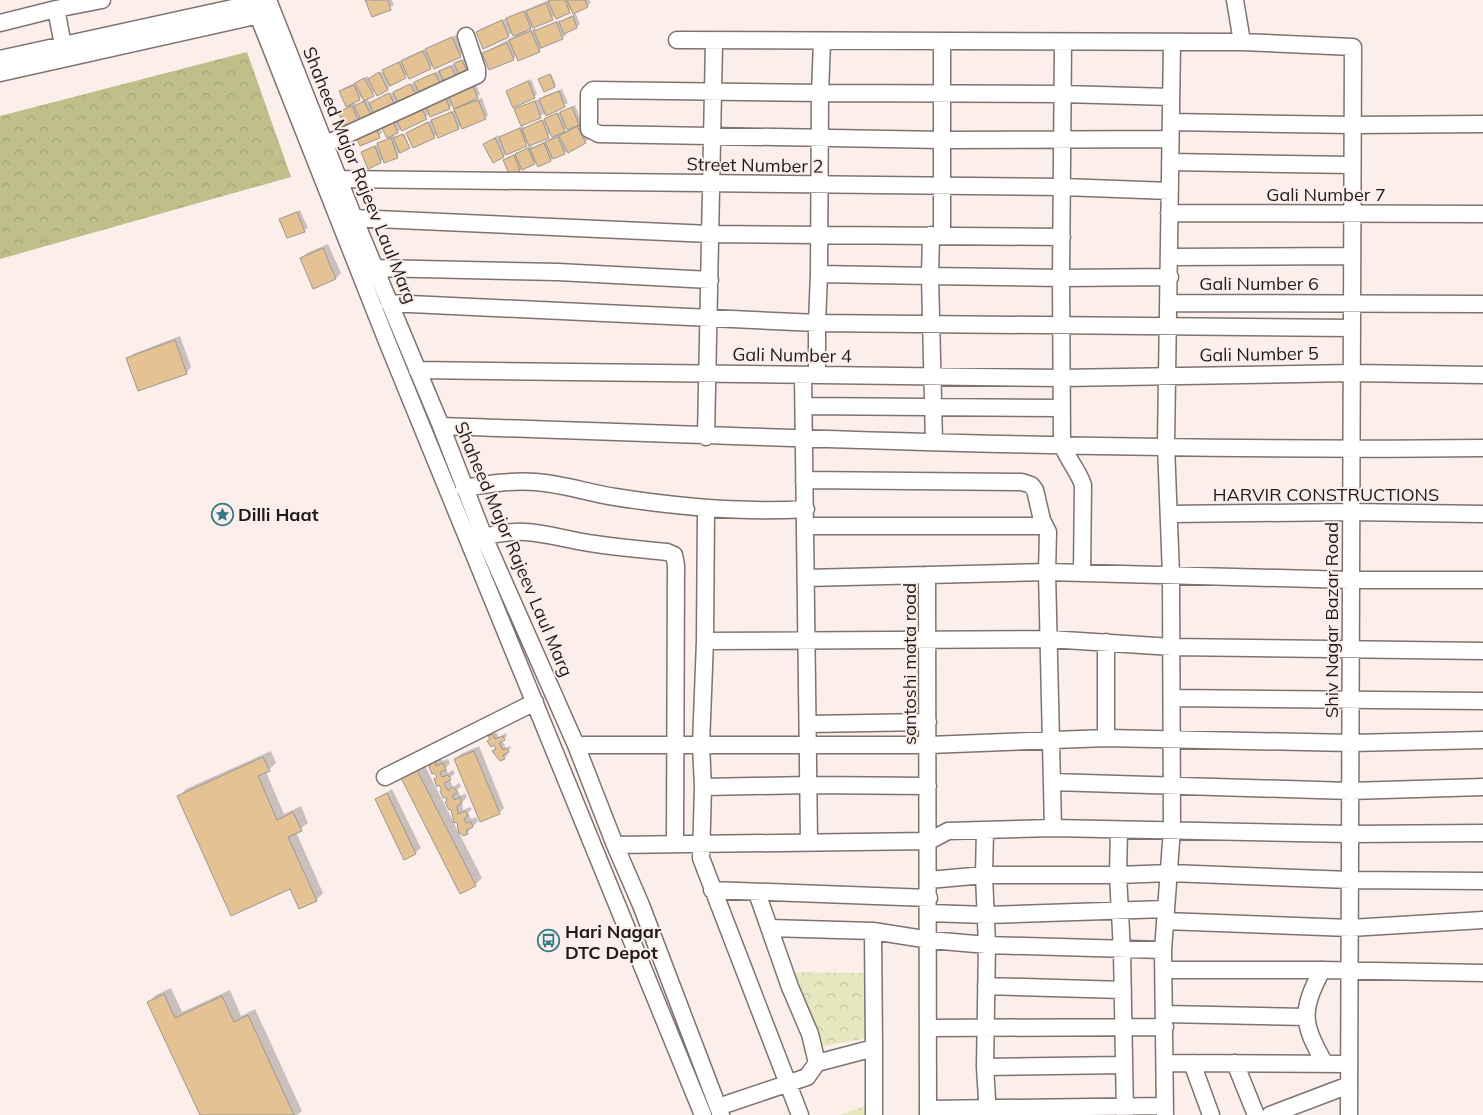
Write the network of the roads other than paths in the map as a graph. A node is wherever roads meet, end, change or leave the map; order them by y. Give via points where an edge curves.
1 (102, 0) edge
2 (1235, 0) edge
3 (262, 5) edge
4 (56, 9) junction
5 (0, 23) edge
6 (466, 36) dead end
7 (677, 40) dead end
8 (714, 42) junction
9 (822, 42) junction
10 (942, 42) junction
11 (1063, 42) junction
12 (1172, 42) junction
13 (1242, 42) junction
14 (63, 46) junction
15 (0, 59) edge
16 (0, 73) edge
17 (713, 90) junction
18 (820, 93) junction
19 (942, 94) junction
20 (1062, 94) junction
21 (1171, 97) junction
22 (1171, 122) junction
23 (1483, 124) edge
24 (1353, 125) junction
25 (713, 136) junction
26 (820, 137) junction
27 (1170, 139) junction
28 (942, 140) junction
29 (1062, 140) junction
30 (326, 144) junction
31 (1170, 162) junction
32 (1352, 165) junction
33 (340, 179) junction
34 (712, 184) junction
35 (820, 186) junction
36 (942, 186) junction
37 (1063, 187) junction
38 (1170, 191) junction
39 (1169, 213) junction
40 (1352, 214) junction
41 (1483, 214) edge
42 (354, 218) junction
43 (710, 234) junction
44 (819, 234) junction
45 (936, 236) junction
46 (1062, 237) junction
47 (1351, 256) junction
48 (1170, 257) junction
49 (376, 268) junction
50 (819, 274) junction
51 (930, 276) junction
52 (1170, 277) junction
53 (1061, 278) junction
54 (710, 280) junction
55 (389, 303) junction
56 (1168, 303) junction
57 (1351, 303) junction
58 (1483, 304) edge
59 (708, 319) junction
60 (817, 323) junction
61 (932, 325) junction
62 (1062, 326) junction
63 (1168, 326) junction
64 (1351, 328) junction
65 (417, 370) junction
66 (1352, 373) junction
67 (707, 374) junction
68 (810, 375) junction
69 (1168, 375) junction
70 (1483, 375) edge
71 (933, 376) junction
72 (1062, 378) junction
73 (804, 406) junction
74 (934, 406) junction
75 (1062, 408) junction
76 (440, 426) junction
77 (706, 437) junction
78 (805, 437) junction
79 (934, 442) junction
80 (1062, 444) junction
81 (1166, 445) junction
82 (1483, 448) edge
83 (1351, 449) junction
84 (804, 480) junction
85 (464, 488) junction
86 (706, 508) junction
87 (806, 509) junction
88 (1351, 512) junction
89 (1169, 514) junction
90 (1483, 514) edge
91 (806, 526) junction
92 (1045, 526) junction
93 (484, 537) junction
94 (1047, 572) junction
95 (1082, 573) junction
96 (927, 575) junction
97 (1171, 575) junction
98 (806, 578) junction
99 (1351, 580) junction
100 (1483, 580) edge
101 (1049, 640) junction
102 (705, 641) junction
103 (808, 641) junction
104 (928, 641) junction
105 (1106, 642) junction
106 (1172, 647) junction
107 (1351, 650) junction
108 (1483, 652) edge
109 (1172, 698) junction
110 (1351, 701) junction
111 (1483, 701) edge
112 (535, 702) junction
113 (928, 722) junction
114 (808, 724) junction
115 (1106, 738) junction
116 (1171, 738) junction
117 (1050, 739) junction
118 (1483, 740) edge
119 (1351, 743) junction
120 (674, 744) junction
121 (701, 744) junction
122 (576, 745) junction
123 (928, 745) junction
124 (808, 746) junction
125 (385, 776) dead end
126 (1052, 782) junction
127 (809, 785) junction
128 (928, 786) junction
129 (1172, 786) junction
130 (703, 787) junction
131 (1483, 787) edge
132 (1350, 791) junction
133 (1053, 828) junction
134 (1172, 829) junction
135 (985, 830) junction
136 (1120, 830) junction
137 (1483, 833) edge
138 (1350, 834) junction
139 (809, 841) junction
140 (929, 841) junction
141 (701, 842) junction
142 (675, 843) junction
143 (615, 845) junction
144 (1170, 873) junction
145 (984, 875) junction
146 (1118, 875) junction
147 (929, 880) junction
148 (1350, 880) junction
149 (1483, 881) edge
150 (712, 890) junction
151 (756, 893) junction
152 (929, 906) junction
153 (1120, 910) junction
154 (987, 915) junction
155 (1165, 915) junction
156 (1483, 920) edge
157 (769, 928) junction
158 (1350, 928) junction
159 (873, 931) junction
160 (930, 940) junction
161 (987, 945) junction
162 (1163, 950) junction
163 (1122, 951) junction
164 (1164, 970) junction
165 (1322, 970) junction
166 (1350, 970) junction
167 (1483, 973) edge
168 (986, 986) junction
169 (1123, 990) junction
170 (1306, 1017) junction
171 (1165, 1021) junction
172 (928, 1028) junction
173 (986, 1028) junction
174 (1123, 1028) junction
175 (874, 1048) junction
176 (817, 1063) junction
177 (1165, 1063) junction
178 (1192, 1064) junction
179 (1235, 1064) junction
180 (1325, 1064) junction
181 (1350, 1064) junction
182 (1124, 1065) junction
183 (985, 1067) junction
184 (788, 1083) junction
185 (1350, 1084) junction
186 (720, 1111) edge
187 (1124, 1111) edge
188 (1165, 1111) edge
189 (928, 1112) edge
190 (988, 1112) edge
191 (703, 1115) edge
192 (800, 1115) edge
193 (874, 1115) edge
194 (1211, 1115) edge
195 (1256, 1115) edge
196 (1270, 1115) edge
197 (1349, 1115) edge

1 - 4 street
2 - 13 street
3 - 14 street
3 - 16 street
3 - 30 street, Shaheed Major Rajeev Laul Marg
3 - 112 street, Shaheed Major Rajeev Laul Marg via 386,339
4 - 5 street
4 - 14 street
6 - 30 street via 477,75
7 - 8 street
8 - 9 street
8 - 17 street
9 - 10 street
9 - 18 street
10 - 11 street
10 - 19 street
11 - 12 street
11 - 20 street
12 - 13 street
12 - 21 street
13 - 24 street, Shiv Nagar Bazar Road via 1353,47
14 - 15 street
17 - 18 street
17 - 25 street
17 - 25 street via 593,90 589,94 588,124 589,129 599,134
18 - 19 street
18 - 26 street
19 - 20 street
19 - 28 street
20 - 21 street
20 - 29 street
21 - 22 street
22 - 24 street
22 - 27 street
23 - 24 street
24 - 32 street, Shiv Nagar Bazar Road
25 - 26 street
25 - 34 street
26 - 28 street
26 - 35 street
27 - 29 street
27 - 31 street
28 - 29 street
28 - 36 street
29 - 37 street
30 - 33 street, Shaheed Major Rajeev Laul Marg
31 - 32 street
31 - 38 street
32 - 40 street, Shiv Nagar Bazar Road
33 - 34 street, Street Number 2
33 - 42 street, Shaheed Major Rajeev Laul Marg
34 - 35 street, Street Number 2
34 - 43 street
35 - 36 street, Street Number 2
35 - 44 street
36 - 37 street, Street Number 2
36 - 45 street
37 - 38 street, Street Number 2
37 - 46 street
38 - 39 street
39 - 40 street, Gali Number 7
39 - 48 street
40 - 41 street, Gali Number 7
40 - 47 street, Shiv Nagar Bazar Road
42 - 43 street
42 - 49 street, Shaheed Major Rajeev Laul Marg
43 - 44 street
43 - 54 street
44 - 45 street
44 - 50 street
45 - 46 street
45 - 51 street
46 - 53 street
47 - 48 street
47 - 57 street, Shiv Nagar Bazar Road
48 - 52 street
49 - 54 street
49 - 55 street, Shaheed Major Rajeev Laul Marg
50 - 51 street
50 - 60 street
51 - 53 street
51 - 61 street
52 - 53 street
52 - 56 street
53 - 62 street
54 - 59 street
55 - 59 street
55 - 65 street, Shaheed Major Rajeev Laul Marg
56 - 57 street, Gali Number 6
56 - 63 street
57 - 58 street, Gali Number 6
57 - 64 street, Shiv Nagar Bazar Road
59 - 60 street
59 - 67 street
60 - 61 street
60 - 68 street
61 - 62 street
61 - 71 street
62 - 63 street
62 - 72 street
63 - 64 street
63 - 69 street
64 - 66 street, Shiv Nagar Bazar Road
65 - 67 street, Gali Number 4
65 - 76 street, Shaheed Major Rajeev Laul Marg
66 - 69 street, Gali Number 5
66 - 70 street, Gali Number 5
66 - 83 street, Shiv Nagar Bazar Road
67 - 68 street, Gali Number 4
67 - 77 street
68 - 71 street, Gali Number 4
68 - 73 street
69 - 72 street, Gali Number 4
69 - 81 street
71 - 72 street, Gali Number 4
71 - 74 street
72 - 75 street
73 - 74 street
73 - 78 street
74 - 75 street
74 - 79 street
75 - 80 street
76 - 77 street
76 - 85 street, Shaheed Major Rajeev Laul Marg
77 - 78 street
78 - 79 street
78 - 84 street
79 - 80 street
80 - 81 street
80 - 95 street via 1083,485
81 - 83 street
81 - 89 street
82 - 83 street
83 - 88 street, Shiv Nagar Bazar Road
84 - 87 street
84 - 92 street via 1022,482 1035,490
85 - 86 street via 502,482 536,482 613,497
85 - 93 street, Shaheed Major Rajeev Laul Marg
86 - 87 street
86 - 102 street
87 - 91 street
88 - 89 street, HARVIR CONSTRUCTIONS
88 - 90 street, HARVIR CONSTRUCTIONS
88 - 99 street, Shiv Nagar Bazar Road
89 - 97 street
91 - 92 street
91 - 98 street
92 - 94 street via 1049,542
93 - 120 street via 523,530 582,542 667,552 674,556
93 - 122 street, Shaheed Major Rajeev Laul Marg
94 - 95 street, santoshi mata road
94 - 96 street, santoshi mata road
94 - 101 street
95 - 97 street, santoshi mata road
96 - 98 street
96 - 104 street, santoshi mata road
97 - 99 street, santoshi mata road
97 - 106 street
98 - 103 street
99 - 100 street, santoshi mata road
99 - 107 street, Shiv Nagar Bazar Road
101 - 104 street
101 - 105 street
101 - 117 street
102 - 103 street
102 - 121 street
103 - 104 street
103 - 114 street
104 - 113 street, santoshi mata road
105 - 106 street
105 - 115 street
106 - 107 street
106 - 109 street
107 - 108 street
107 - 110 street, Shiv Nagar Bazar Road
109 - 110 street
109 - 116 street
110 - 111 street
110 - 119 street, Shiv Nagar Bazar Road
112 - 125 street
112 - 191 street, Shaheed Major Rajeev Laul Marg
113 - 114 street
113 - 123 street, santoshi mata road
114 - 124 street
115 - 116 street
115 - 117 street
116 - 119 street
116 - 129 street
117 - 123 street
117 - 126 street
118 - 119 street
119 - 132 street, Shiv Nagar Bazar Road
120 - 121 street
120 - 122 street
120 - 142 street
121 - 124 street
121 - 130 street
122 - 143 street, Shaheed Major Rajeev Laul Marg
123 - 124 street
123 - 128 street, santoshi mata road
124 - 127 street
126 - 129 street
126 - 133 street
127 - 128 street
127 - 130 street
127 - 139 street
128 - 140 street, santoshi mata road
129 - 132 street
129 - 134 street
130 - 141 street
131 - 132 street
132 - 138 street, Shiv Nagar Bazar Road
133 - 135 street
133 - 136 street
134 - 136 street
134 - 138 street
134 - 144 street
135 - 140 street via 948,832
135 - 145 street
136 - 146 street
137 - 138 street
138 - 148 street, Shiv Nagar Bazar Road
139 - 140 street
139 - 141 street
140 - 147 street, santoshi mata road
141 - 142 street
141 - 150 street via 702,858
142 - 143 street
143 - 186 street, Shaheed Major Rajeev Laul Marg
144 - 146 street
144 - 148 street
144 - 155 street
145 - 146 street
145 - 147 street
145 - 154 street
146 - 153 street
147 - 152 street, santoshi mata road
148 - 149 street
148 - 158 street, Shiv Nagar Bazar Road
150 - 151 street
150 - 184 street
151 - 152 street via 830,893
151 - 157 street
152 - 154 street
152 - 160 street, santoshi mata road
153 - 154 street
153 - 155 street
153 - 163 street
154 - 161 street
155 - 158 street
155 - 162 street
156 - 158 street
157 - 159 street
157 - 176 street via 810,1034
158 - 166 street, Shiv Nagar Bazar Road
159 - 160 street
159 - 175 street
160 - 161 street
160 - 172 street, santoshi mata road
161 - 163 street
161 - 168 street
162 - 163 street
162 - 164 street
163 - 169 street
164 - 165 street
164 - 171 street
165 - 166 street
165 - 170 street via 1308,998
166 - 167 street
166 - 181 street, Shiv Nagar Bazar Road
168 - 169 street
168 - 173 street
169 - 174 street
170 - 171 street
170 - 180 street via 1312,1040
171 - 174 street
171 - 177 street
172 - 173 street
172 - 189 street, santoshi mata road
173 - 174 street
173 - 183 street
174 - 182 street
175 - 176 street
175 - 193 street
176 - 184 street via 807,1077
177 - 178 street
177 - 188 street
178 - 179 street
178 - 194 street
179 - 180 street
179 - 195 street
180 - 181 street
181 - 185 street, Shiv Nagar Bazar Road
182 - 183 street
182 - 187 street
183 - 190 street
184 - 186 street
184 - 192 street
185 - 196 street
185 - 197 street, Shiv Nagar Bazar Road
187 - 188 street
187 - 190 street
189 - 190 street

